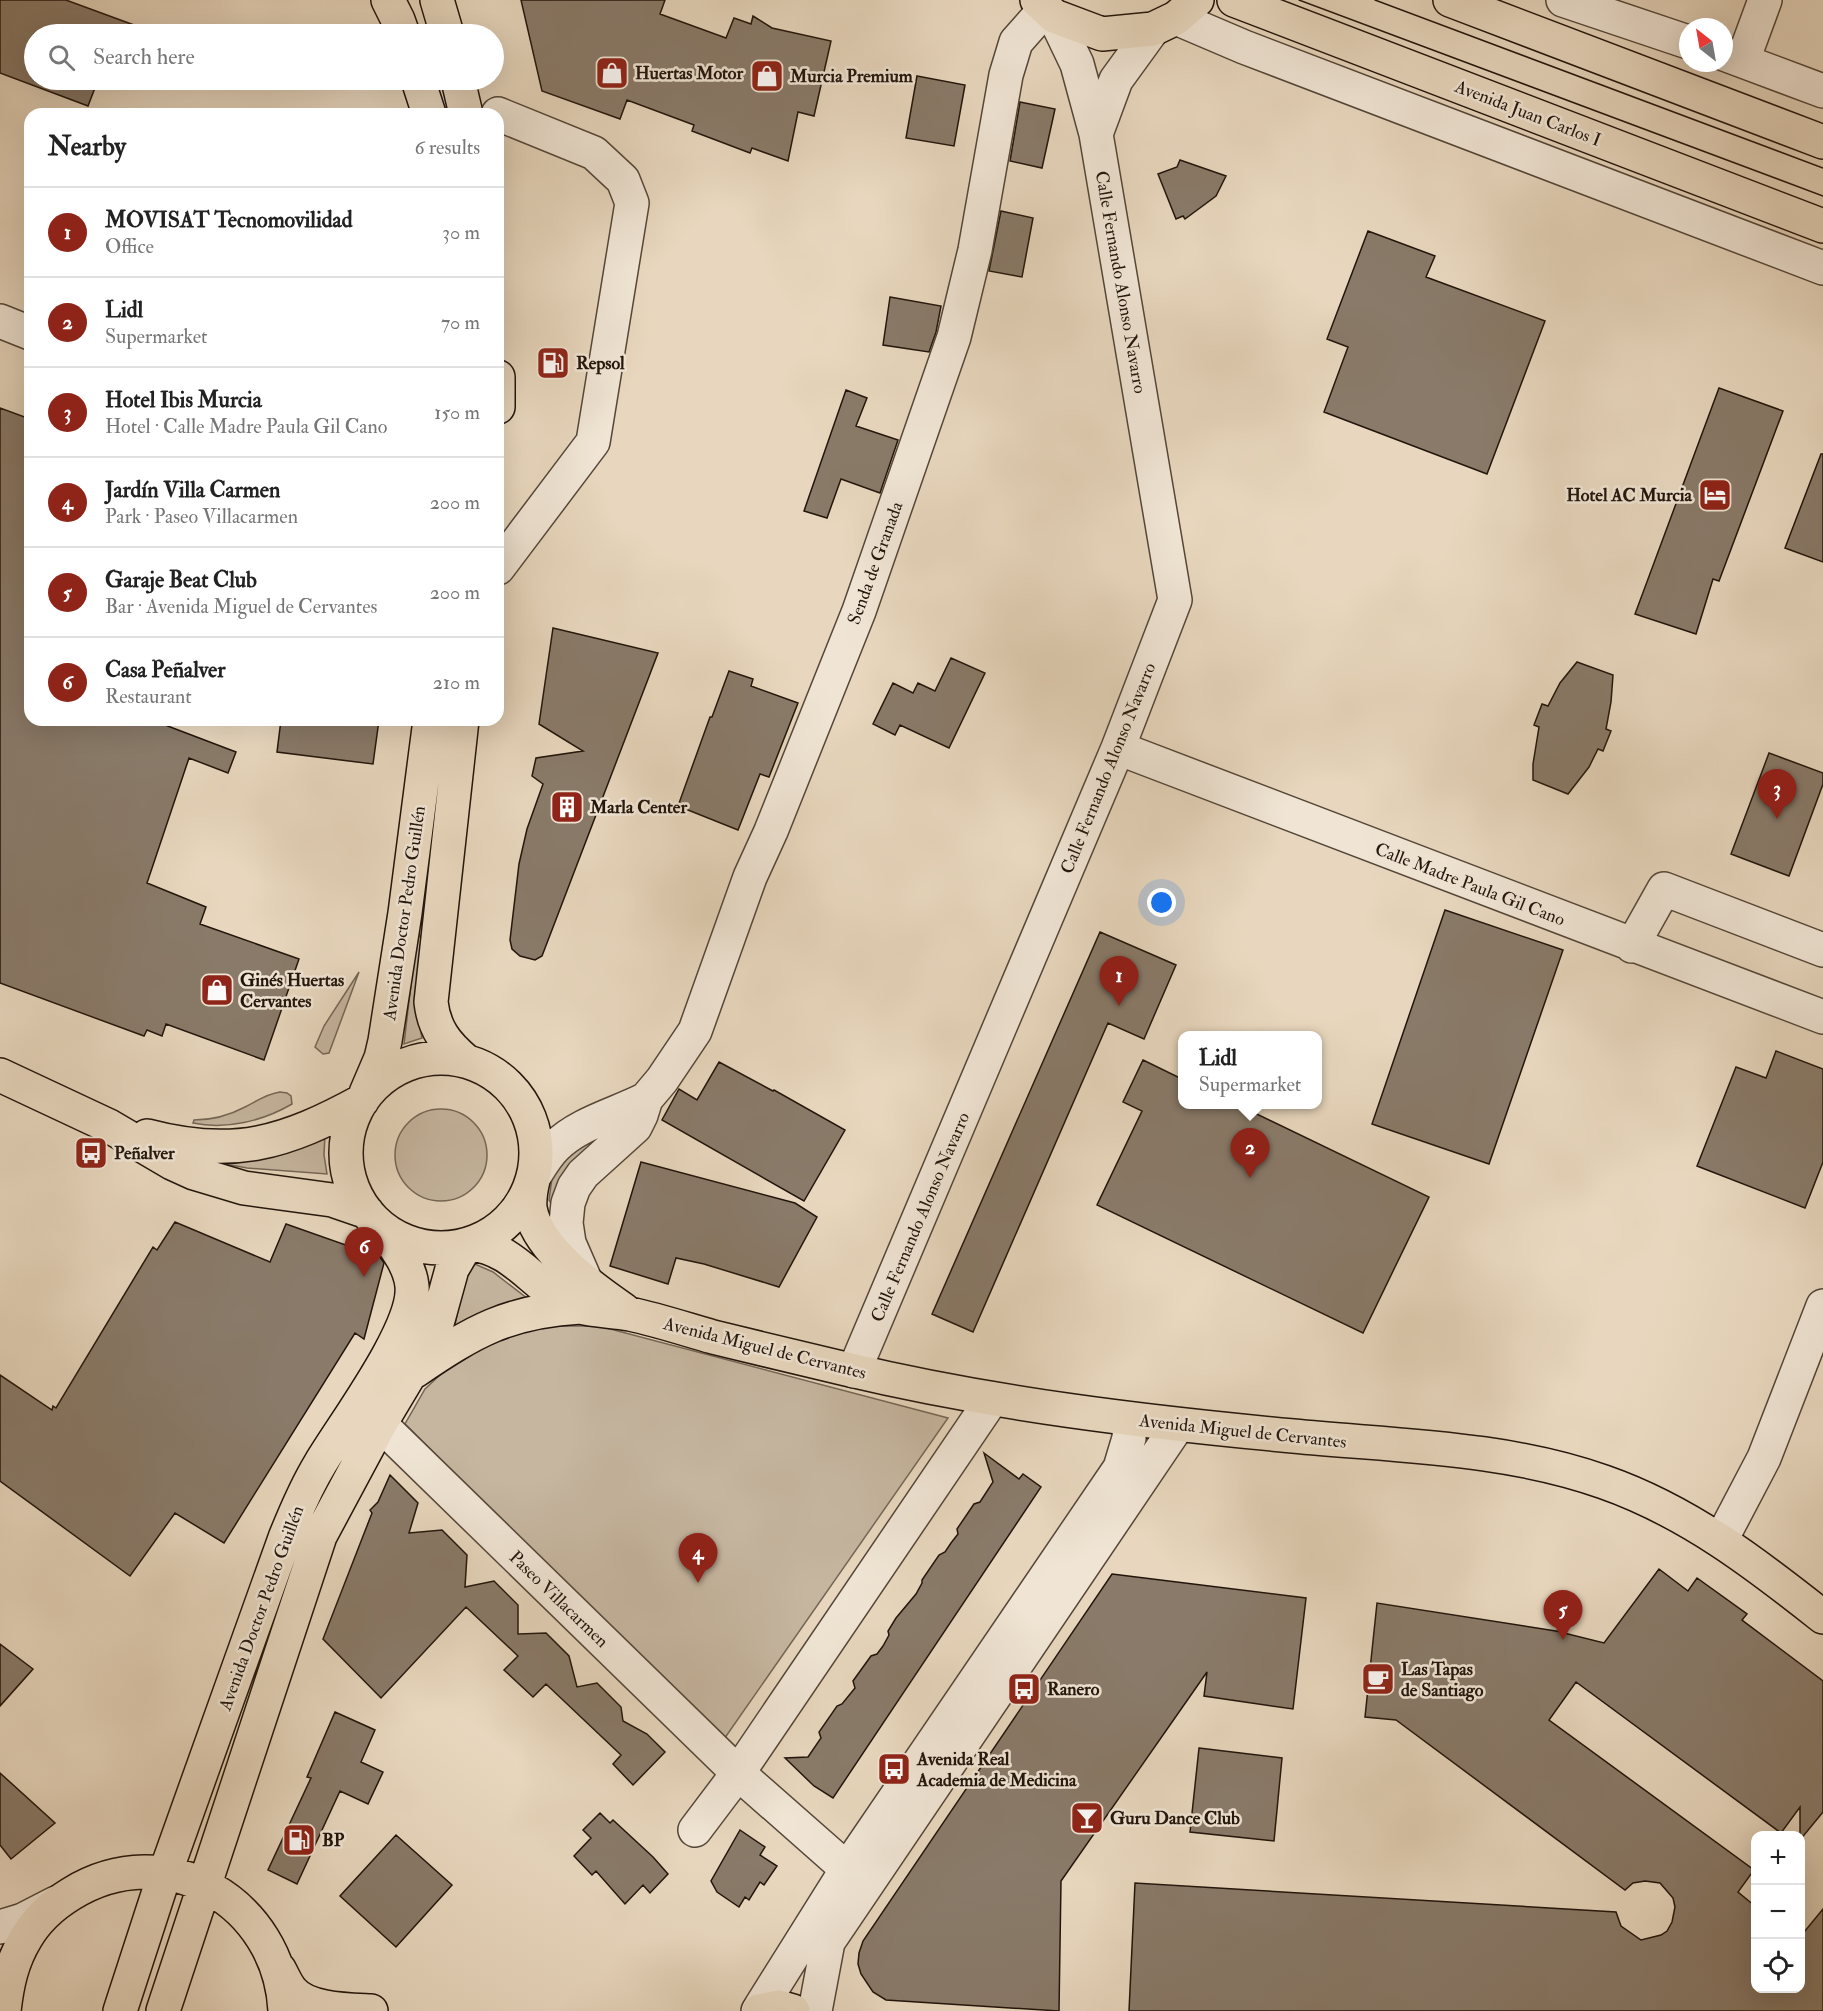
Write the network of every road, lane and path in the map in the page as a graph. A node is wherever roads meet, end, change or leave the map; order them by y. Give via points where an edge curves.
1 (388, 0) edge
2 (437, 0) edge
3 (1234, 0) edge
4 (1450, 0) edge
5 (1563, 0) edge
6 (1765, 0) edge
7 (1046, 8) edge
8 (1175, 16) edge
9 (399, 24) edge
10 (444, 24) edge
11 (1679, 39) edge
12 (1734, 57) edge
13 (421, 90) edge
14 (1823, 91) edge
15 (462, 98) edge
16 (427, 108) edge
17 (484, 108) edge
18 (504, 117) edge
19 (1096, 134) junction
20 (1823, 142) edge
21 (1823, 226) edge
22 (1823, 268) edge
23 (0, 321) edge
24 (24, 331) edge
25 (504, 560) edge
26 (429, 726) edge
27 (461, 726) edge
28 (1118, 748) junction
29 (1632, 946) junction
30 (1823, 950) edge
31 (1823, 1017) edge
32 (466, 1061) junction
33 (0, 1075) edge
34 (646, 1099) junction
35 (362, 1101) junction
36 (109, 1126) junction
37 (533, 1178) junction
38 (373, 1219) junction
39 (470, 1244) junction
40 (584, 1294) junction
41 (1823, 1306) edge
42 (854, 1371) junction
43 (411, 1373) junction
44 (992, 1399) junction
45 (1130, 1419) junction
46 (380, 1424) junction
47 (1178, 1425) junction
48 (1721, 1540) junction
49 (1823, 1617) edge
50 (738, 1773) junction
51 (695, 1830) dead end
52 (847, 1869) junction
53 (166, 1874) junction
54 (204, 1886) junction
55 (70, 1894) junction
56 (0, 1927) edge
57 (273, 1956) junction
58 (4, 2011) edge
59 (120, 2011) edge
60 (163, 2011) edge
61 (285, 2011) edge
62 (372, 2011) edge
63 (758, 2011) edge
64 (793, 2011) edge
65 (815, 2011) edge

1 - 9 main road
2 - 10 main road
3 - 21 main road, Avenida Juan Carlos I
4 - 20 main road
5 - 11 street
6 - 12 street
7 - 8 main road via 1102,34
7 - 19 street, Calle Fernando Alonso Navarro via 1077,64
7 - 34 street, Senda de Granada via 1016,42 954,337 859,611 750,877 695,1031
8 - 19 street via 1116,80
8 - 22 street via 1244,47
12 - 14 street
13 - 16 main road
15 - 17 street
18 - 25 street via 594,153 622,180 632,203 592,442
19 - 28 street, Calle Fernando Alonso Navarro via 1175,600
23 - 24 street
26 - 35 main road, Avenida Doctor Pedro Guillén via 386,1041
27 - 32 main road, Avenida Doctor Pedro Guillén via 431,1002 440,1033
28 - 29 street, Calle Madre Paula Gil Cano
28 - 42 street, Calle Fernando Alonso Navarro
29 - 30 street via 1664,889
29 - 31 street, Calle Madre Paula Gil Cano
32 - 35 main road via 427,1059 408,1064 382,1079
32 - 37 main road via 486,1069 518,1097 535,1135
33 - 36 main road
34 - 37 street via 556,1146
34 - 40 street via 642,1116 634,1127 583,1174 568,1203 569,1243
35 - 36 main road via 301,1132 254,1145 182,1145
35 - 38 main road via 349,1132 347,1166 358,1198
36 - 38 main road via 172,1163 218,1182 332,1200
37 - 39 main road via 516,1212 488,1236
37 - 40 main road, Avenida Miguel de Cervantes via 533,1218
38 - 39 main road via 396,1237 414,1244 432,1248
38 - 53 main road, Avenida Doctor Pedro Guillén via 408,1270 412,1297 406,1317 386,1359 300,1502 261,1601
39 - 40 main road, Avenida Miguel de Cervantes via 497,1249 555,1294
39 - 43 main road, Avenida Doctor Pedro Guillén via 452,1269 436,1327
40 - 42 main road, Avenida Miguel de Cervantes via 631,1315
40 - 43 main road via 490,1325
41 - 48 street via 1764,1458
42 - 44 main road, Avenida Miguel de Cervantes
43 - 46 main road, Avenida Doctor Pedro Guillén
44 - 45 main road, Avenida Miguel de Cervantes
44 - 50 street
45 - 47 main road, Avenida Miguel de Cervantes
45 - 52 street via 1120,1468
46 - 50 street, Paseo Villacarmen
46 - 54 main road, Avenida Doctor Pedro Guillén via 320,1536
47 - 48 main road, Avenida Miguel de Cervantes via 1453,1451 1543,1464 1627,1491
47 - 65 street via 828,1942
48 - 49 main road, Avenida Miguel de Cervantes
50 - 51 street
50 - 52 street, Paseo Villacarmen
52 - 63 street
53 - 54 main road
53 - 55 main road via 126,1874 88,1884
53 - 59 main road, Avenida Doctor Pedro Guillén
54 - 57 main road via 223,1895 252,1922
54 - 60 main road, Avenida Doctor Pedro Guillén
55 - 56 street via 23,1920
55 - 58 main road via 39,1920 27,1936 10,1972
57 - 61 main road
57 - 62 main road via 291,1990 304,2000
63 - 64 main road via 778,2007

